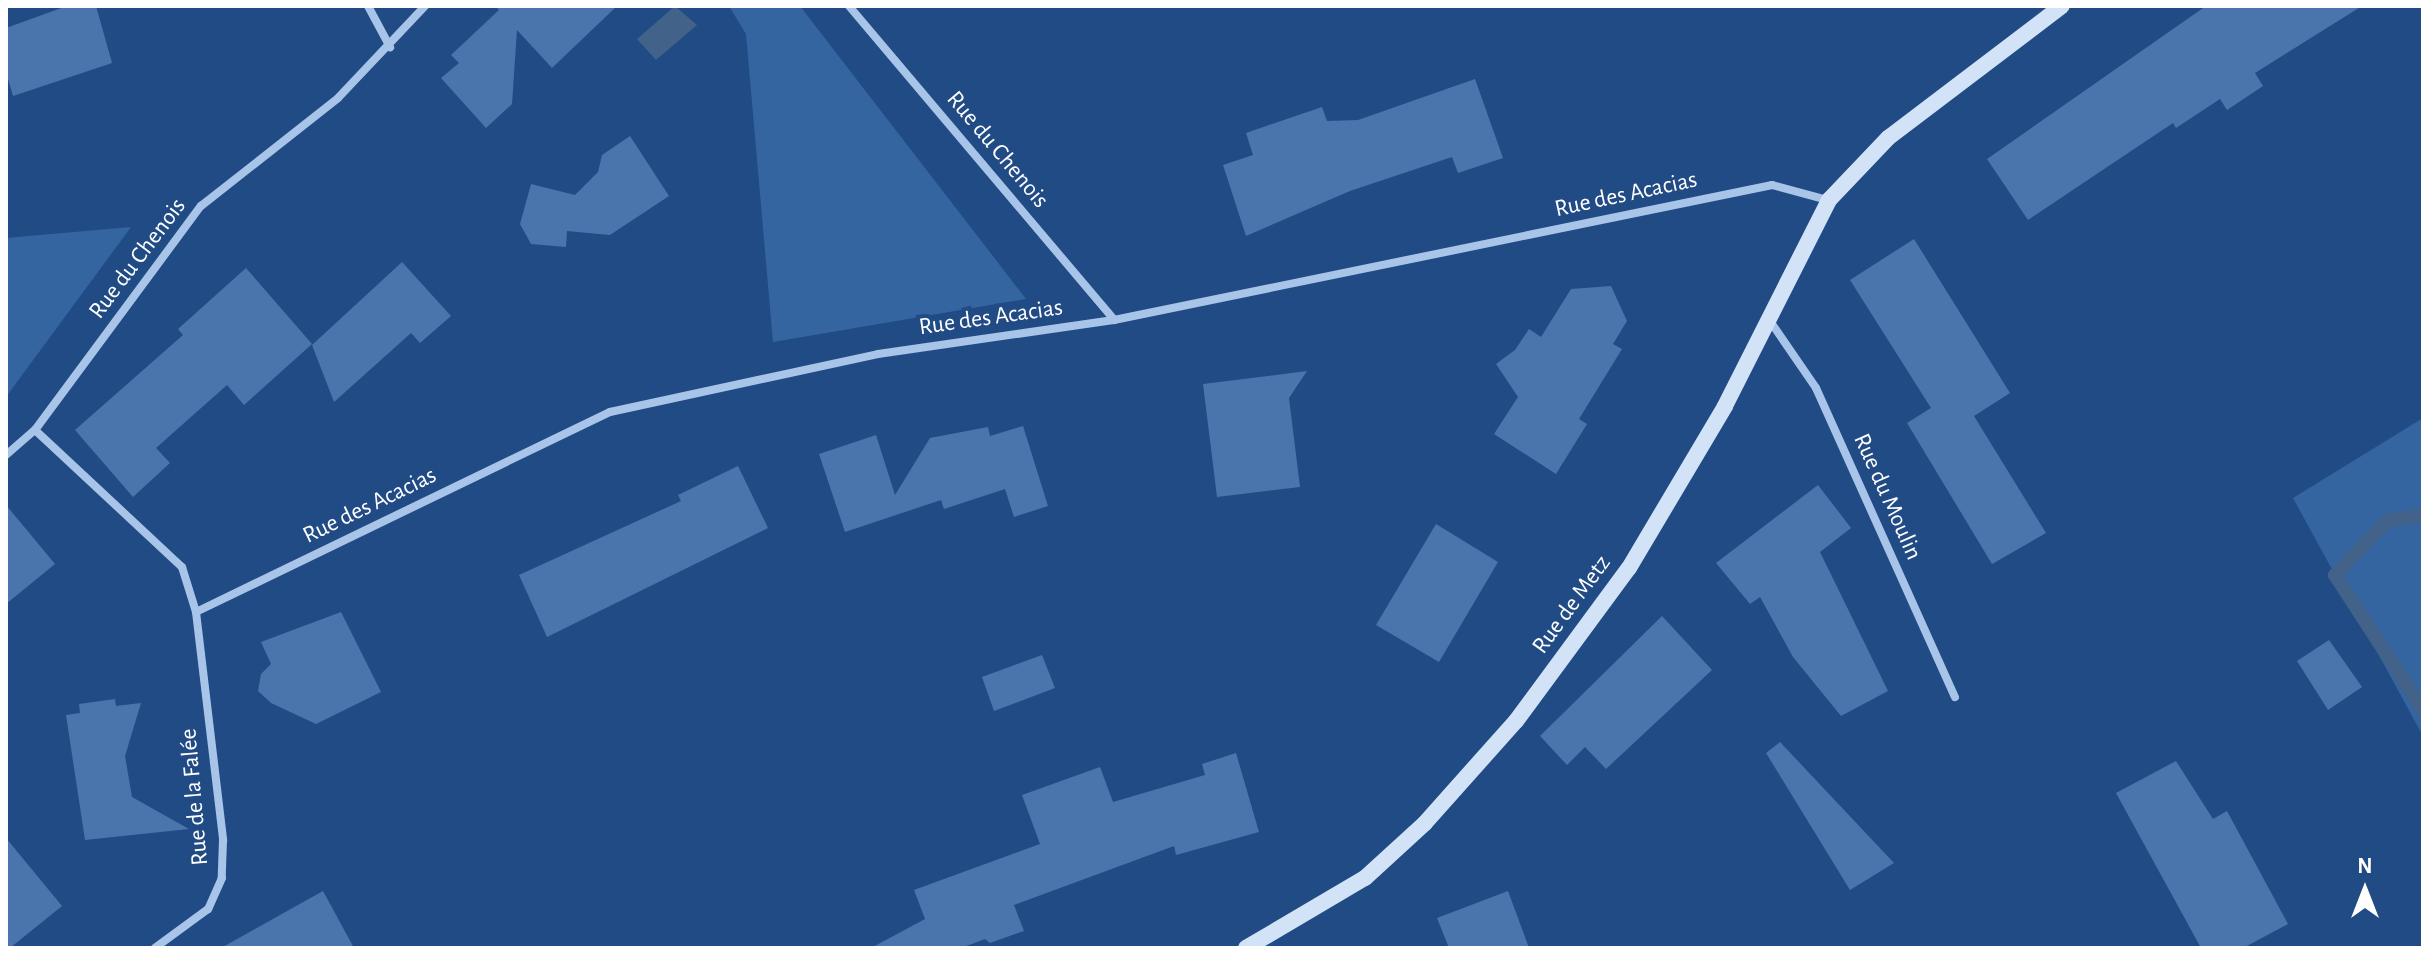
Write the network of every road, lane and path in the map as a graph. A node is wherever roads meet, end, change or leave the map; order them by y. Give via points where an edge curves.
1 (368, 6) edge
2 (425, 6) edge
3 (849, 6) edge
4 (2062, 6) edge
5 (390, 47) junction
6 (1829, 200) junction
7 (1114, 320) junction
8 (1770, 321) junction
9 (35, 430) junction
10 (6, 455) edge
11 (196, 612) junction
12 (1955, 697) dead end
13 (155, 948) edge
14 (1246, 948) edge

1 - 5 street
2 - 5 street, Rue du Chenois
3 - 7 street, Rue du Chenois
4 - 6 main road, Rue de Metz via 1888,138
5 - 9 street, Rue du Chenois via 338,98 201,206
6 - 7 street, Rue des Acacias via 1772,185
6 - 8 main road, Rue de Metz
7 - 11 street, Rue des Acacias via 878,354 610,412
8 - 12 street, Rue du Moulin via 1816,388
8 - 14 main road, Rue de Metz via 1629,568 1516,721 1425,823 1365,878
9 - 10 street, Rue du Chenois
9 - 11 street, Rue de la Falée via 182,567
11 - 13 street, Rue de la Falée via 223,840 222,878 208,909

